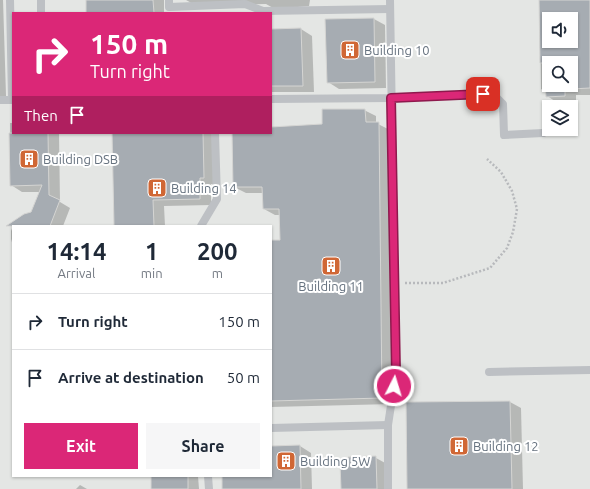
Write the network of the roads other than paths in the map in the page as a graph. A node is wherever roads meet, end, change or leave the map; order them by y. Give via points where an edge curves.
1 (10, 0) edge
2 (41, 0) edge
3 (390, 0) edge
4 (169, 6) edge
5 (390, 9) junction
6 (41, 12) edge
7 (391, 98) junction
8 (272, 99) edge
9 (0, 100) edge
10 (12, 100) edge
11 (542, 133) edge
12 (215, 134) edge
13 (202, 225) edge
14 (590, 370) edge
15 (489, 372) dead end
16 (388, 425) junction
17 (272, 428) edge
18 (208, 477) edge
19 (209, 489) edge
20 (388, 489) edge

1 - 10 lane
2 - 6 lane
3 - 5 lane
4 - 5 lane via 245,4 263,12
5 - 7 lane
7 - 8 lane
7 - 11 lane via 494,95 503,104 504,135
7 - 16 lane via 396,373
9 - 10 lane
12 - 13 lane via 217,199
14 - 15 lane
16 - 17 lane
16 - 20 lane
18 - 19 lane

